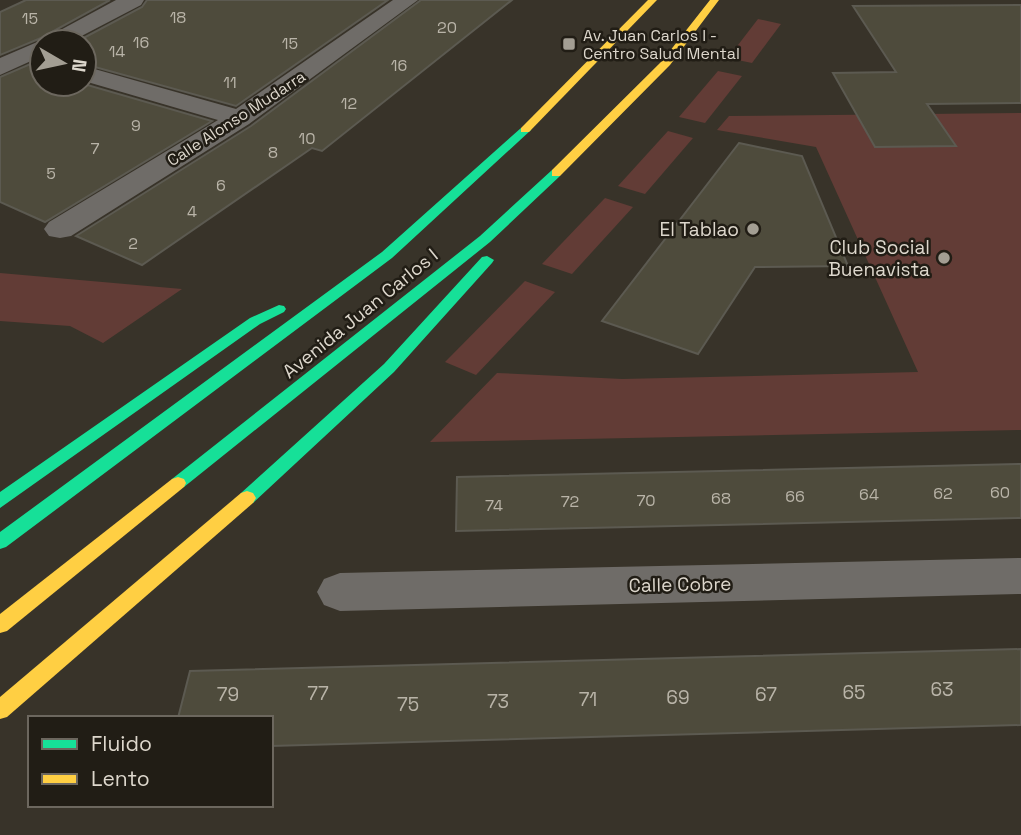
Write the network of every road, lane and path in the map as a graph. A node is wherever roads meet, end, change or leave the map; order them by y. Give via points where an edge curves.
1 (132, 0) edge
2 (407, 0) edge
3 (653, 0) edge
4 (715, 0) edge
5 (79, 28) edge
6 (0, 48) edge
7 (28, 53) edge
8 (28, 58) edge
9 (0, 68) edge
10 (98, 77) edge
11 (240, 118) junction
12 (556, 173) junction
13 (60, 229) dead end
14 (387, 256) junction
15 (0, 501) edge
16 (0, 542) edge
17 (1021, 576) edge
18 (340, 592) dead end
19 (0, 625) edge
20 (0, 710) edge

1 - 5 street
2 - 11 street, Calle Alonso Mudarra
3 - 14 main road, Avenida Juan Carlos I via 551,107
4 - 12 main road, Avenida Juan Carlos I via 666,63
6 - 7 street
8 - 9 street
10 - 11 street
11 - 13 street, Calle Alonso Mudarra
12 - 19 main road, Avenida Juan Carlos I via 485,239
12 - 20 main road via 472,278 389,368 295,457
14 - 15 main road via 254,321
14 - 16 main road, Avenida Juan Carlos I
17 - 18 street, Calle Cobre

